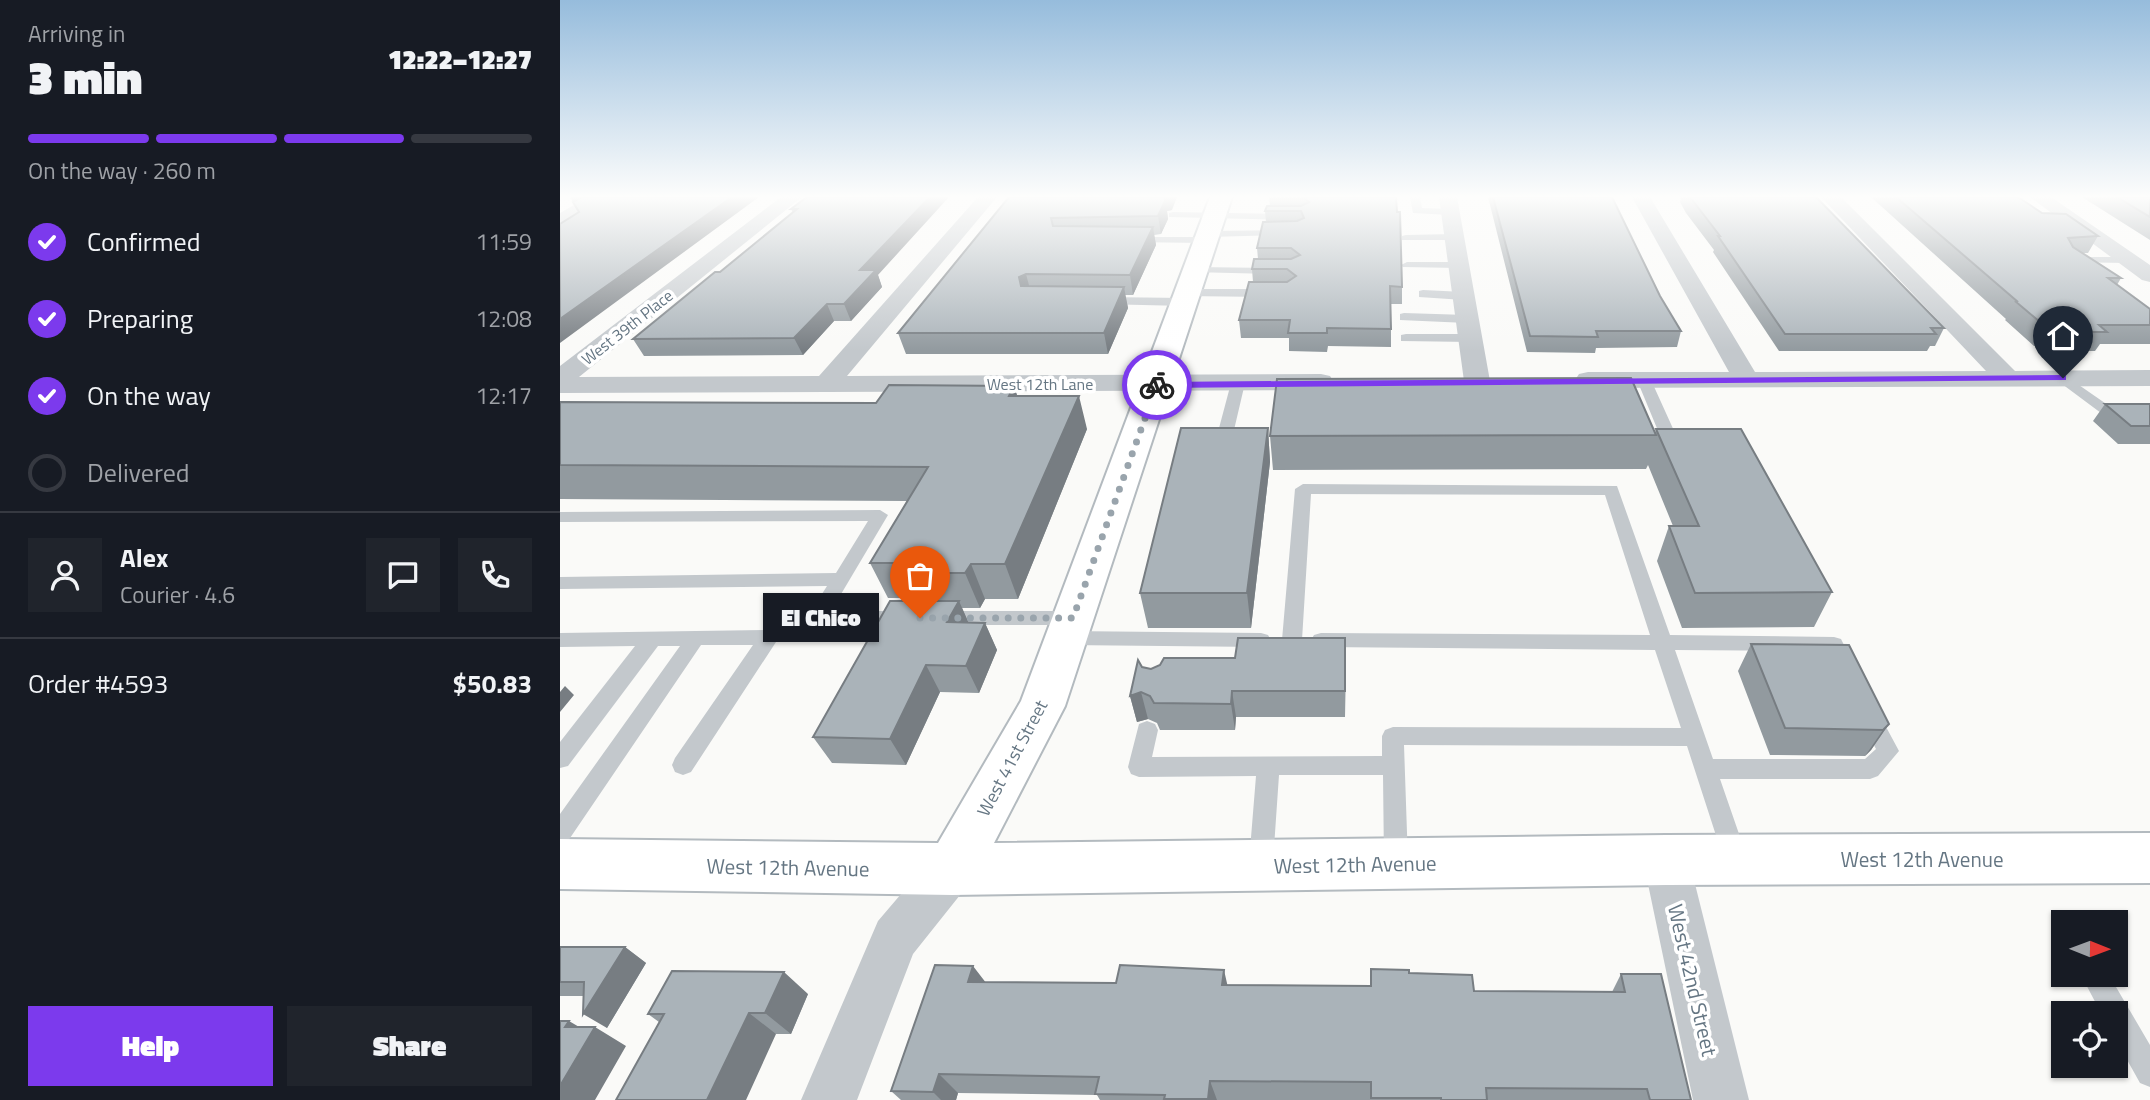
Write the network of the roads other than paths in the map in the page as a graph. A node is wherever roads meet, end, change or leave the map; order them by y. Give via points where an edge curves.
1 (727, 248) edge
2 (944, 248) edge
3 (1456, 248) edge
4 (1670, 248) edge
5 (1880, 248) edge
6 (2112, 248) edge
7 (1202, 250) edge
8 (2128, 260) junction
9 (1407, 264) dead end
10 (1459, 265) junction
11 (1292, 271) edge
12 (2089, 274) edge
13 (2150, 275) edge
14 (1275, 293) edge
15 (1423, 294) dead end
16 (1087, 300) edge
17 (1404, 317) dead end
18 (1467, 318) junction
19 (1406, 338) dead end
20 (2008, 378) junction
21 (2063, 378) junction
22 (560, 379) edge
23 (1746, 379) junction
24 (1505, 380) edge
25 (1560, 380) edge
26 (1644, 380) junction
27 (2147, 380) edge
28 (1451, 381) edge
29 (1477, 381) junction
30 (1344, 382) edge
31 (827, 383) junction
32 (1238, 383) junction
33 (1157, 384) junction
34 (560, 385) edge
35 (2110, 413) edge
36 (1701, 439) edge
37 (1222, 447) edge
38 (560, 517) edge
39 (841, 579) junction
40 (560, 583) edge
41 (817, 618) junction
42 (1069, 628) junction
43 (769, 637) junction
44 (696, 638) junction
45 (652, 639) junction
46 (1167, 639) junction
47 (560, 640) edge
48 (1292, 640) junction
49 (1663, 643) junction
50 (1162, 662) edge
51 (1852, 680) edge
52 (1864, 704) edge
53 (1147, 730) dead end
54 (1695, 737) junction
55 (560, 759) edge
56 (683, 765) dead end
57 (1393, 765) junction
58 (1268, 768) junction
59 (1705, 769) junction
60 (560, 833) edge
61 (2150, 858) edge
62 (1666, 860) junction
63 (1736, 860) junction
64 (1396, 863) junction
65 (560, 864) edge
66 (1261, 865) junction
67 (952, 869) junction
68 (2101, 987) edge
69 (2150, 1073) edge
70 (829, 1100) edge
71 (1721, 1100) edge

1 - 22 street, West 39th Place
2 - 31 street
3 - 10 street
4 - 23 street
5 - 20 street
6 - 8 street
7 - 11 lane
7 - 14 lane
7 - 16 lane
7 - 33 main road, West 41st Street
8 - 12 lane via 2068,260
8 - 13 street
9 - 10 lane
10 - 18 street
15 - 18 lane
17 - 18 lane
18 - 19 lane
18 - 29 street
20 - 21 street
20 - 23 street
21 - 27 street
21 - 35 lane
23 - 26 street
24 - 29 street
25 - 26 street
26 - 36 lane via 1669,438
28 - 29 street
30 - 32 street, West 12th Lane
31 - 33 street, West 12th Lane
31 - 34 street, West 12th Lane
32 - 33 street, West 12th Lane
32 - 37 lane
33 - 42 main road, West 41st Street
38 - 39 lane via 880,515
39 - 40 lane
39 - 41 lane
41 - 42 lane
41 - 43 lane
42 - 46 lane
42 - 67 main road, West 41st Street via 1042,706
43 - 44 lane
43 - 56 lane
44 - 45 lane
44 - 60 lane
45 - 47 lane
45 - 55 lane
46 - 48 lane
46 - 50 lane
48 - 49 lane
48 - 49 lane via 1303,489 1611,490
49 - 51 lane via 1834,644
49 - 54 lane
52 - 59 lane via 1888,751 1870,769
53 - 58 lane via 1139,767
54 - 57 lane via 1393,736
54 - 59 lane
57 - 58 lane
57 - 64 lane
58 - 66 lane
59 - 63 lane
61 - 63 main road, West 12th Avenue
62 - 63 main road, West 12th Avenue
62 - 64 main road, West 12th Avenue
62 - 71 street, West 42nd Street
64 - 66 main road, West 12th Avenue
65 - 67 main road, West 12th Avenue
66 - 67 main road, West 12th Avenue
67 - 70 street, West 41st Street via 895,938
68 - 69 lane

